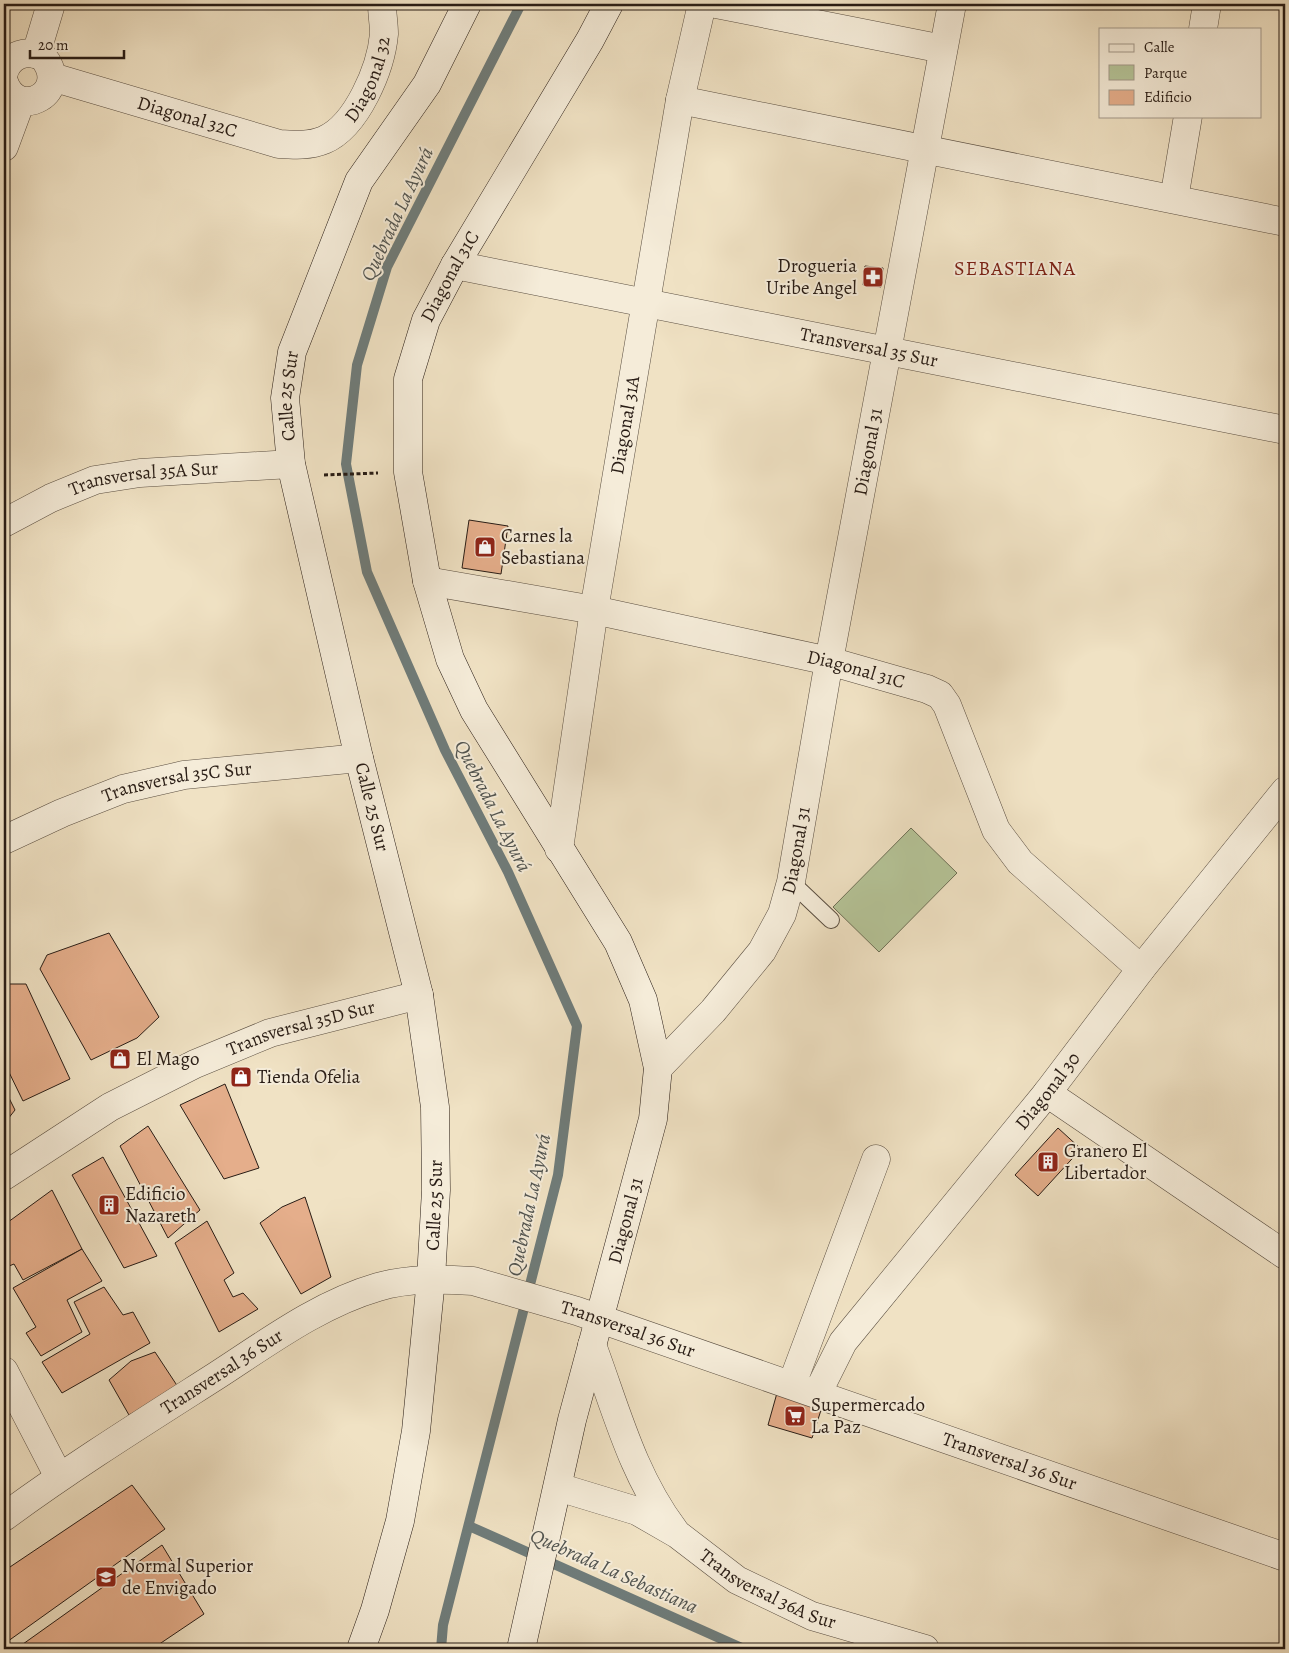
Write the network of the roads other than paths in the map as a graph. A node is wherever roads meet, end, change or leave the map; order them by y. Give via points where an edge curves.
1 (51, 4) edge
2 (382, 4) edge
3 (467, 4) edge
4 (609, 4) edge
5 (702, 4) edge
6 (716, 4) edge
7 (952, 4) edge
8 (1207, 4) edge
9 (1203, 28) edge
10 (943, 49) junction
11 (12, 74) edge
12 (52, 77) junction
13 (680, 100) junction
14 (1188, 118) edge
15 (325, 140) joint
16 (4, 146) edge
17 (925, 148) junction
18 (1174, 199) junction
19 (1285, 222) edge
20 (454, 265) junction
21 (646, 304) junction
22 (887, 351) junction
23 (1285, 430) edge
24 (290, 464) junction
25 (4, 523) edge
26 (427, 581) junction
27 (594, 610) junction
28 (829, 661) junction
29 (359, 758) junction
30 (1285, 791) edge
31 (4, 840) edge
32 (559, 849) junction
33 (791, 882) junction
34 (831, 920) dead end
35 (1141, 968) junction
36 (419, 995) junction
37 (658, 1068) junction
38 (1047, 1093) junction
39 (876, 1159) dead end
40 (4, 1176) edge
41 (1285, 1255) edge
42 (431, 1279) junction
43 (596, 1332) junction
44 (812, 1334) junction
45 (843, 1342) junction
46 (4, 1371) edge
47 (792, 1384) junction
48 (817, 1394) junction
49 (59, 1476) junction
50 (557, 1493) junction
51 (4, 1517) edge
52 (677, 1534) junction
53 (1285, 1557) edge
54 (361, 1649) edge
55 (521, 1649) edge
56 (925, 1649) edge

1 - 11 street
2 - 15 street, Diagonal 32 via 384,35 362,104 348,123
3 - 24 street, Calle 25 Sur via 427,84 359,181 322,272 292,352 285,398
4 - 20 street, Diagonal 31C
5 - 13 street, Diagonal 31A
6 - 10 street
7 - 10 street, Diagonal 31
8 - 9 street
10 - 17 street, Diagonal 31
11 - 12 street via 48,63
11 - 12 street via 32,101 42,97 50,88
11 - 16 street
12 - 15 street, Diagonal 32C via 279,144 303,145
13 - 17 street
13 - 21 street, Diagonal 31A
14 - 18 street
17 - 18 street
17 - 22 street, Diagonal 31
18 - 19 street
20 - 21 street, Transversal 35 Sur
20 - 26 street, Diagonal 31C via 426,320 408,379 408,472
21 - 22 street, Transversal 35 Sur
21 - 27 street, Diagonal 31A
22 - 23 street, Transversal 35 Sur
22 - 28 street, Diagonal 31
24 - 25 street, Transversal 35A Sur via 140,473 95,480 51,498
24 - 29 street, Calle 25 Sur
26 - 27 street, Diagonal 31C
26 - 32 street, Diagonal 31C via 450,659 474,710
27 - 28 street, Diagonal 31C
27 - 32 street, Diagonal 31A
28 - 33 street, Diagonal 31
28 - 35 street, Diagonal 31C via 940,695 996,830 1006,846
29 - 31 street, Transversal 35C Sur via 184,774 123,789
29 - 36 street, Calle 25 Sur
30 - 35 street, Diagonal 30
32 - 37 street, Diagonal 31C via 618,942 643,1000
33 - 34 lane
33 - 37 street, Diagonal 31 via 782,914 762,951 713,1011
35 - 38 street, Diagonal 30
36 - 40 street, Transversal 35D Sur via 270,1033 195,1064 110,1108
36 - 42 street, Calle 25 Sur via 435,1106 436,1190
37 - 43 street, Diagonal 31 via 653,1119
38 - 41 street
38 - 45 street, Diagonal 30
39 - 44 street
42 - 43 street, Transversal 36 Sur via 473,1280 543,1301
42 - 49 street, Transversal 36 Sur via 378,1287 313,1314
42 - 54 street, Calle 25 Sur via 416,1431 400,1521
43 - 47 street, Transversal 36 Sur
43 - 50 street, Diagonal 31
43 - 52 street, Transversal 36A Sur via 634,1463 661,1513
44 - 45 street via 826,1344
44 - 47 street
45 - 48 street, Diagonal 30
46 - 49 street
47 - 48 street, Transversal 36 Sur
48 - 53 street, Transversal 36 Sur
49 - 51 street, Transversal 36 Sur
50 - 52 street, Transversal 36A Sur via 637,1511
50 - 55 street, Diagonal 31
52 - 56 street, Transversal 36A Sur via 737,1580 812,1616

